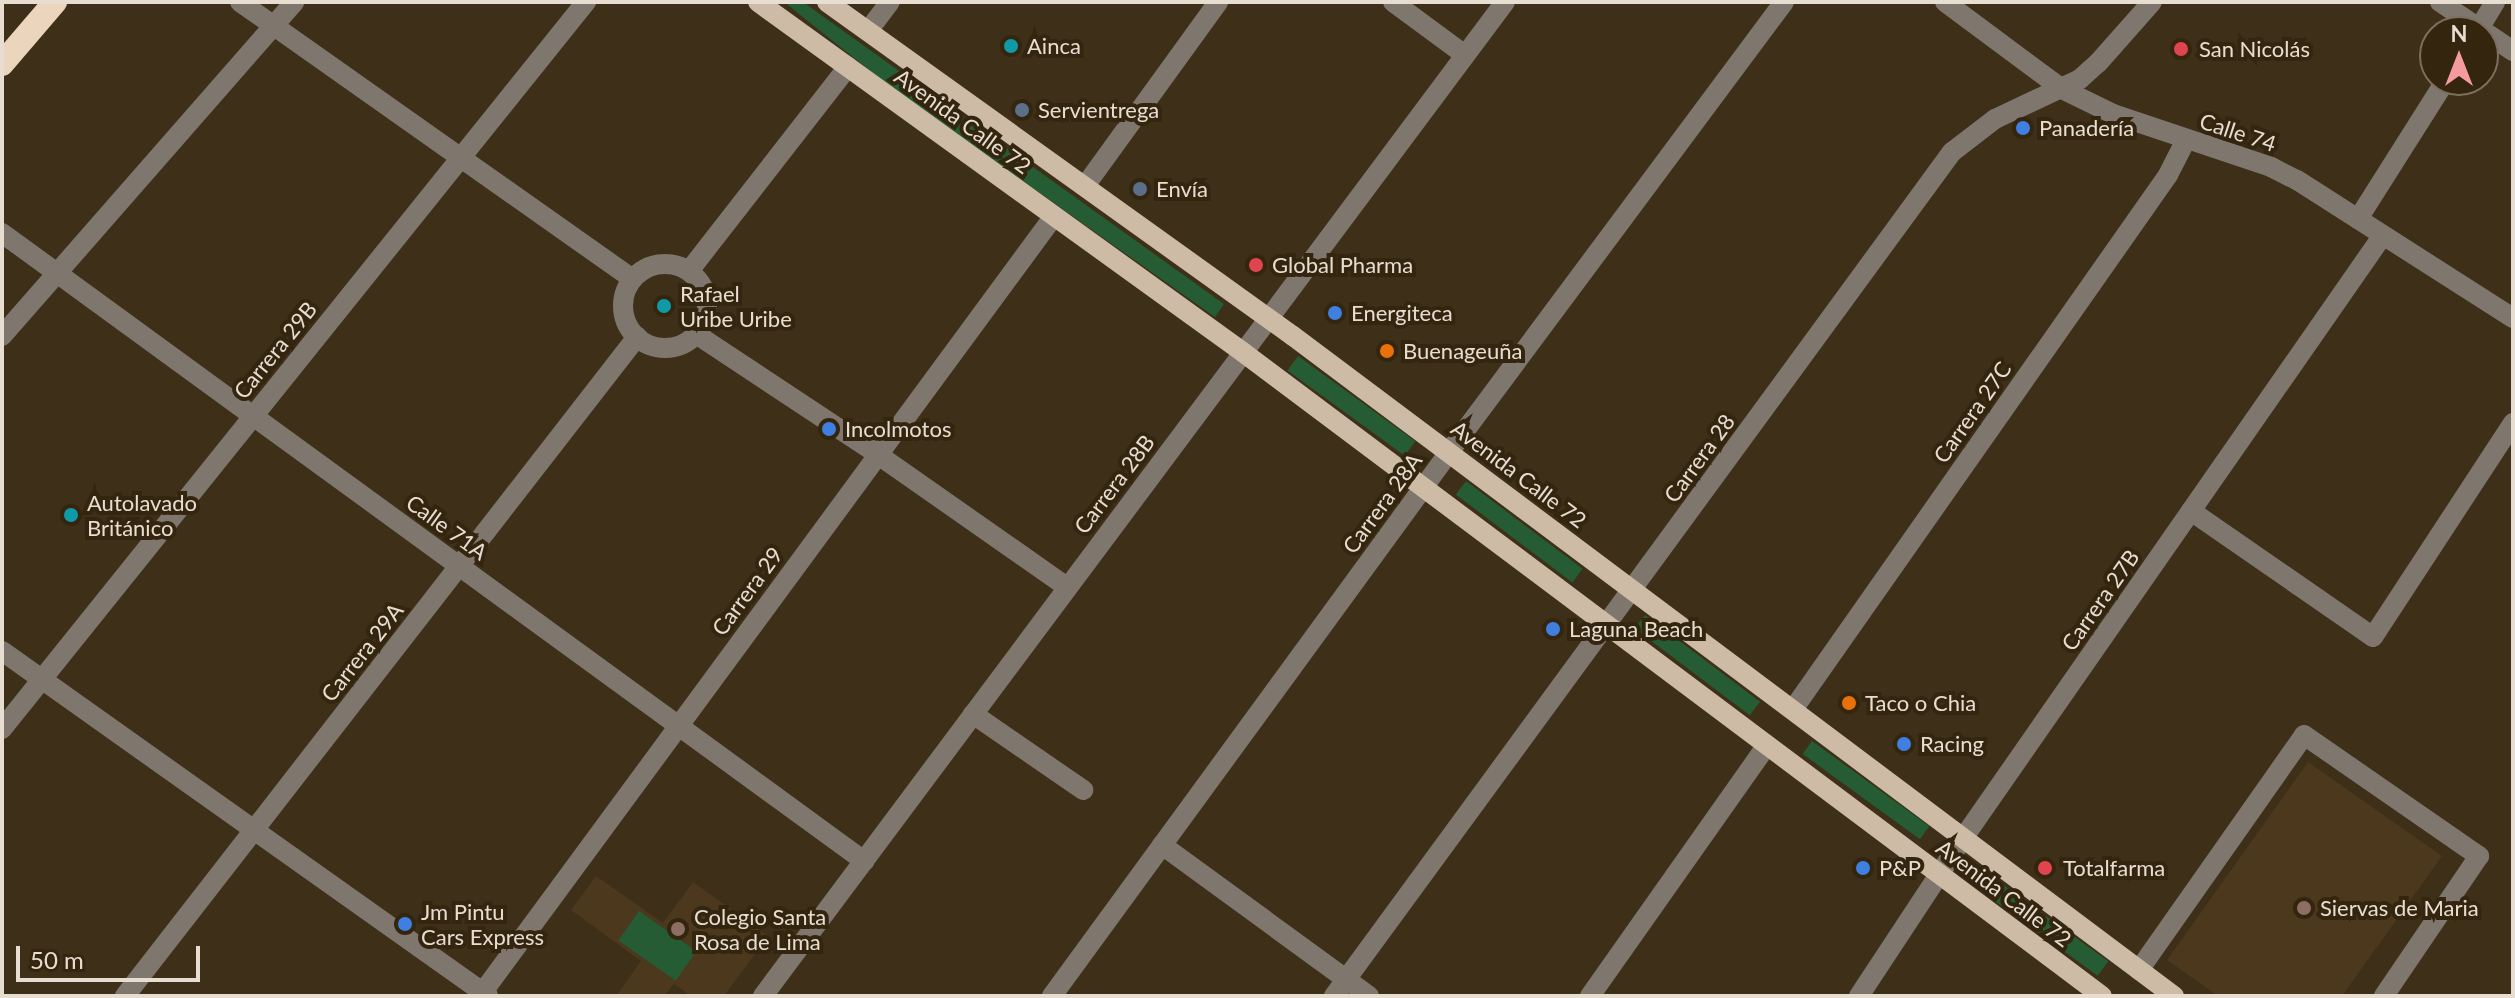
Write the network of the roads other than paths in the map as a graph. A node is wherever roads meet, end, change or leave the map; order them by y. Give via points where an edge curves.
1 (55, 2) edge
2 (240, 2) edge
3 (294, 2) edge
4 (586, 2) edge
5 (758, 2) edge
6 (827, 2) edge
7 (890, 2) edge
8 (1218, 2) edge
9 (1393, 2) edge
10 (1505, 2) edge
11 (1784, 2) edge
12 (1945, 2) edge
13 (2152, 2) edge
14 (2440, 2) edge
15 (2459, 16) edge
16 (274, 27) junction
17 (868, 31) junction
18 (1465, 55) junction
19 (2, 64) edge
20 (848, 67) junction
21 (2062, 89) junction
22 (2436, 96) edge
23 (2185, 141) junction
24 (461, 159) junction
25 (1085, 186) junction
26 (1054, 216) junction
27 (2358, 219) junction
28 (2, 233) edge
29 (2383, 235) junction
30 (689, 271) junction
31 (57, 273) junction
32 (632, 279) junction
33 (1269, 318) junction
34 (2513, 318) edge
35 (696, 334) junction
36 (2, 336) edge
37 (637, 337) junction
38 (1244, 353) junction
39 (253, 416) junction
40 (2513, 423) edge
41 (1449, 452) junction
42 (877, 454) junction
43 (1423, 487) junction
44 (2191, 511) junction
45 (459, 566) junction
46 (1067, 587) junction
47 (1633, 589) junction
48 (1607, 625) junction
49 (2, 651) edge
50 (41, 679) junction
51 (1794, 708) junction
52 (973, 714) junction
53 (678, 725) junction
54 (2, 729) edge
55 (1767, 745) junction
56 (1083, 790) dead end
57 (254, 830) junction
58 (1964, 837) junction
59 (1162, 845) junction
60 (864, 861) junction
61 (1940, 875) junction
62 (2139, 970) junction
63 (1340, 988) edge
64 (483, 995) edge
65 (125, 996) edge
66 (763, 996) edge
67 (1052, 996) edge
68 (1369, 996) edge
69 (1590, 996) edge
70 (1859, 996) edge
71 (2102, 996) edge
72 (2174, 996) edge
73 (2384, 996) edge

1 - 19 highway
2 - 16 street
3 - 16 street
4 - 24 street, Carrera 29B
5 - 20 main road, Avenida Calle 72
6 - 17 main road, Avenida Calle 72
7 - 17 street
8 - 25 street
9 - 18 street
10 - 18 street, Carrera 28B
11 - 41 street, Carrera 28A
12 - 21 street, Calle 74
13 - 21 street, Carrera 28 via 2098,63
14 - 15 street
16 - 24 street
16 - 31 street
17 - 25 main road, Avenida Calle 72
18 - 33 street, Carrera 28B
20 - 26 main road, Avenida Calle 72
20 - 30 street
21 - 23 street, Calle 74
21 - 47 street, Carrera 28 via 1995,119 1952,152
22 - 27 street
23 - 27 street, Calle 74 via 2271,167
23 - 51 street, Carrera 27C via 2168,175
24 - 32 street
24 - 39 street, Carrera 29B
25 - 33 main road, Avenida Calle 72
26 - 38 main road, Avenida Calle 72
26 - 42 street, Carrera 29
27 - 29 street, Calle 74
28 - 31 street, Calle 71A
29 - 34 street, Calle 74
29 - 44 street, Carrera 27B
30 - 32 street via 659,264
30 - 35 street via 707,301
31 - 36 street
31 - 39 street, Calle 71A
32 - 37 street via 623,309
33 - 38 street, Carrera 28B
33 - 41 main road, Avenida Calle 72
35 - 37 street via 667,348
35 - 42 street
37 - 45 street, Carrera 29A
38 - 43 main road, Avenida Calle 72
38 - 46 street, Carrera 28B
39 - 45 street, Calle 71A
39 - 50 street, Carrera 29B
40 - 44 street via 2373,637
41 - 43 street, Carrera 28A
41 - 47 main road, Avenida Calle 72
42 - 46 street
42 - 53 street, Carrera 29
43 - 48 main road, Avenida Calle 72
43 - 59 street, Carrera 28A
44 - 58 street, Carrera 27B
45 - 53 street, Calle 71A
45 - 57 street, Carrera 29A
46 - 52 street, Carrera 28B
47 - 48 street, Carrera 28
47 - 51 main road, Avenida Calle 72
48 - 55 main road, Avenida Calle 72
48 - 63 street, Carrera 28
49 - 50 street
50 - 54 street, Carrera 29B
50 - 57 street
51 - 58 main road, Avenida Calle 72
52 - 56 street
52 - 60 street, Carrera 28B
53 - 60 street, Calle 71A
53 - 64 street, Carrera 29
55 - 61 main road, Avenida Calle 72
55 - 69 street
57 - 64 street
57 - 65 street, Carrera 29A
58 - 61 street, Carrera 27B
58 - 62 main road, Avenida Calle 72
59 - 63 street
59 - 67 street, Carrera 28A
60 - 66 street, Carrera 28B
61 - 70 street, Carrera 27B
61 - 71 main road, Avenida Calle 72
62 - 72 main road, Avenida Calle 72
62 - 73 street via 2304,735 2479,856
63 - 68 street

